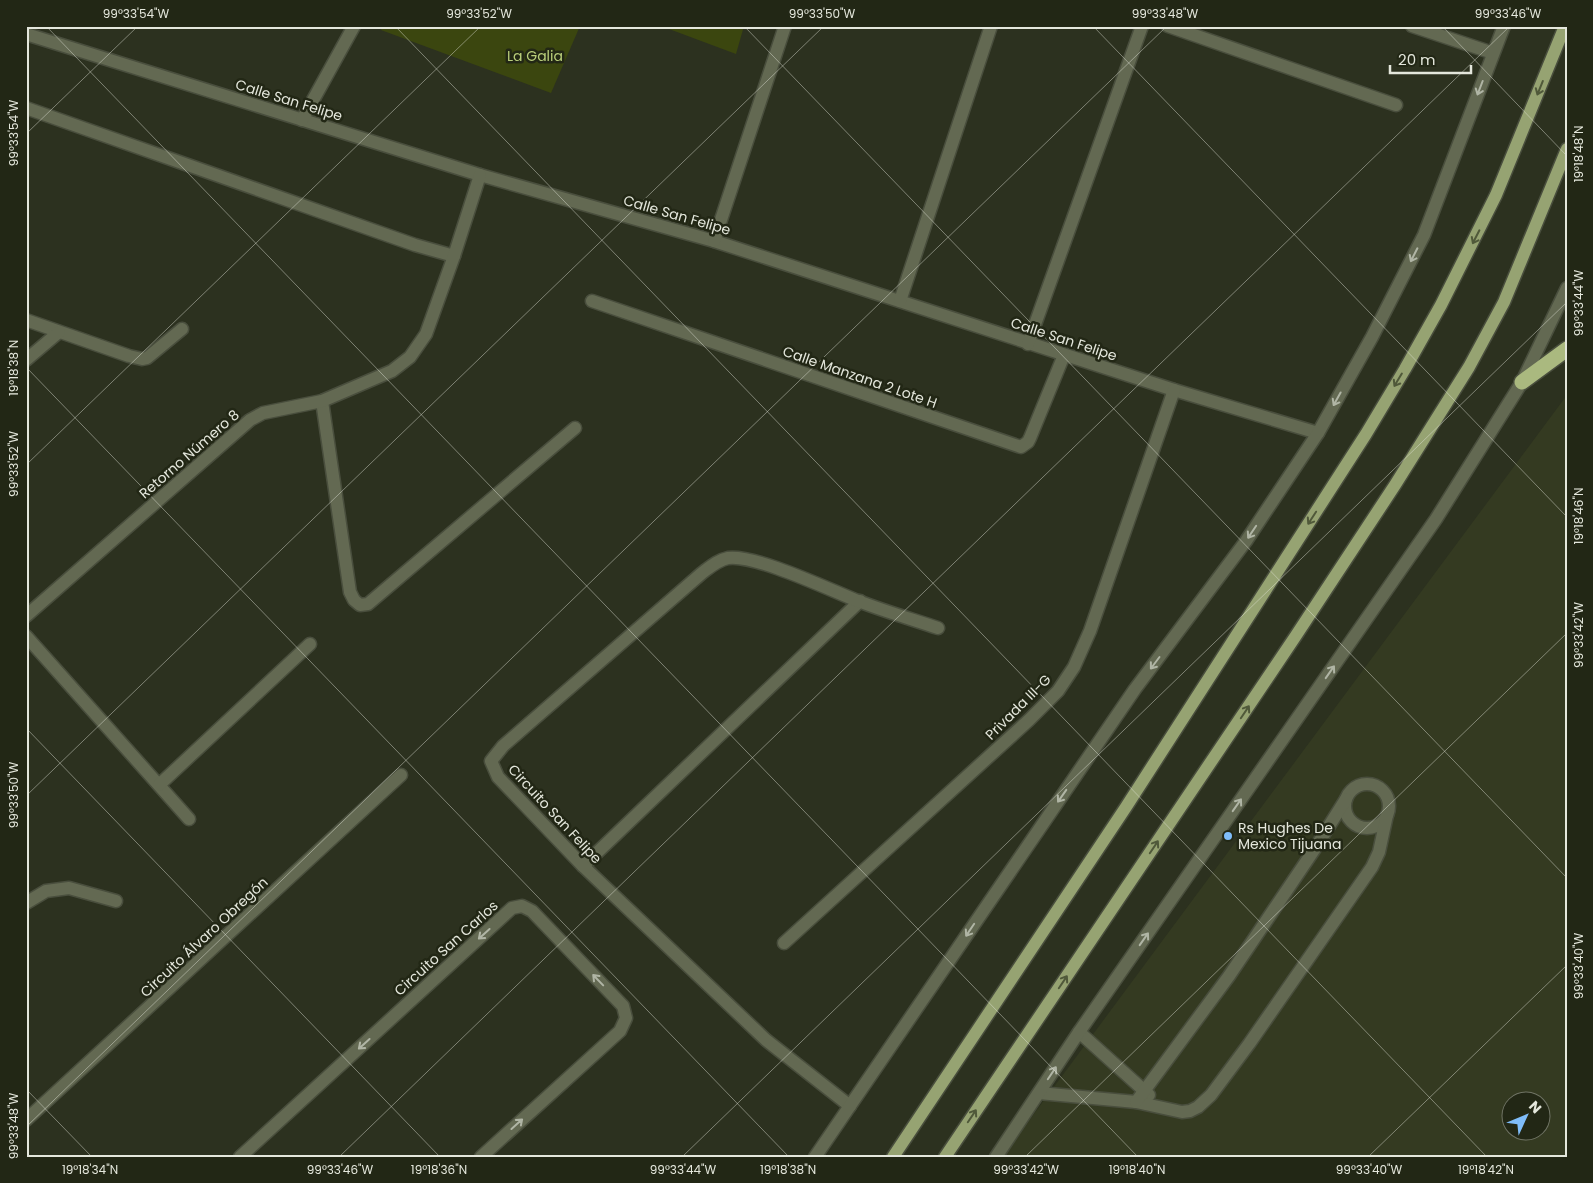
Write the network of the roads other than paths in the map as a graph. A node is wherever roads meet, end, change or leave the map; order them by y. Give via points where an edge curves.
1 (354, 26) edge
2 (785, 26) edge
3 (991, 26) edge
4 (1142, 26) edge
5 (1168, 26) edge
6 (1412, 26) edge
7 (1504, 26) edge
8 (1565, 26) edge
9 (26, 34) edge
10 (1493, 53) junction
11 (1396, 105) dead end
12 (26, 108) edge
13 (302, 120) junction
14 (1567, 150) edge
15 (480, 175) junction
16 (714, 241) junction
17 (454, 256) junction
18 (1567, 288) edge
19 (592, 301) dead end
20 (900, 301) junction
21 (26, 320) edge
22 (182, 329) dead end
23 (59, 332) junction
24 (1028, 344) junction
25 (1567, 349) edge
26 (1064, 355) junction
27 (26, 360) edge
28 (1522, 382) junction
29 (1174, 390) junction
30 (322, 401) junction
31 (575, 428) dead end
32 (1318, 433) junction
33 (860, 601) junction
34 (26, 616) edge
35 (938, 628) dead end
36 (26, 636) edge
37 (310, 644) dead end
38 (401, 775) dead end
39 (159, 785) junction
40 (1346, 799) junction
41 (1387, 815) junction
42 (189, 819) dead end
43 (583, 866) junction
44 (116, 901) dead end
45 (26, 903) edge
46 (784, 943) dead end
47 (1079, 1032) junction
48 (1144, 1090) junction
49 (1039, 1093) junction
50 (1136, 1102) junction
51 (850, 1106) junction
52 (1162, 1107) junction
53 (26, 1120) edge
54 (240, 1157) edge
55 (480, 1157) edge
56 (815, 1157) edge
57 (893, 1157) edge
58 (945, 1157) edge
59 (996, 1157) edge

1 - 13 street
2 - 16 street
3 - 20 street
4 - 24 street
5 - 11 street
6 - 10 street
7 - 10 street
8 -> 57 main road via 1496,195 1441,306 1400,377 1126,807
9 - 13 street, Calle San Felipe
10 -> 32 street via 1424,235 1372,338
12 - 17 street
13 - 15 street, Calle San Felipe
58 -> 14 main road via 1295,637 1469,367 1504,302
15 - 16 street, Calle San Felipe
15 - 17 street, Retorno Número 8
16 - 20 street, Calle San Felipe
17 - 30 street, Retorno Número 8 via 426,334 410,356 392,371
18 - 28 street
19 - 26 street, Calle Manzana 2 Lote H via 1021,447 1030,438
20 - 24 street, Calle San Felipe
21 - 23 street
22 - 23 street via 152,355 142,359
23 - 27 street
24 - 26 street, Calle San Felipe
25 - 28 highway
26 - 29 street, Calle San Felipe
47 -> 28 street via 1436,519
29 - 32 street, Calle San Felipe
29 - 46 street, Privada III-G via 1090,631 1074,667 1058,691
30 - 31 street via 350,592 360,606 368,604
30 - 34 street, Retorno Número 8 via 250,420
32 -> 51 street via 1246,541 1130,697
33 - 35 street
33 - 43 street
33 - 43 street, Circuito San Felipe via 768,565 729,558 717,562 503,746 491,761 498,777
36 - 39 street
37 - 39 street
38 - 53 street, Circuito Álvaro Obregón
39 - 42 street
40 - 41 street via 1348,818 1364,829 1382,823
40 - 41 street via 1357,786 1374,786 1387,798
40 - 48 street via 1229,976
41 - 52 street via 1379,852 1372,867 1210,1095 1190,1111
43 - 51 street, Circuito San Felipe via 766,1040
44 - 45 street via 69,888 46,891
47 - 48 street
49 -> 47 street
48 - 50 street
48 - 52 street
49 - 50 street
49 - 59 street
50 - 52 street
51 - 56 street
55 -> 54 street, Circuito San Carlos via 620,1031 626,1018 623,1006 532,911 522,906 512,908

